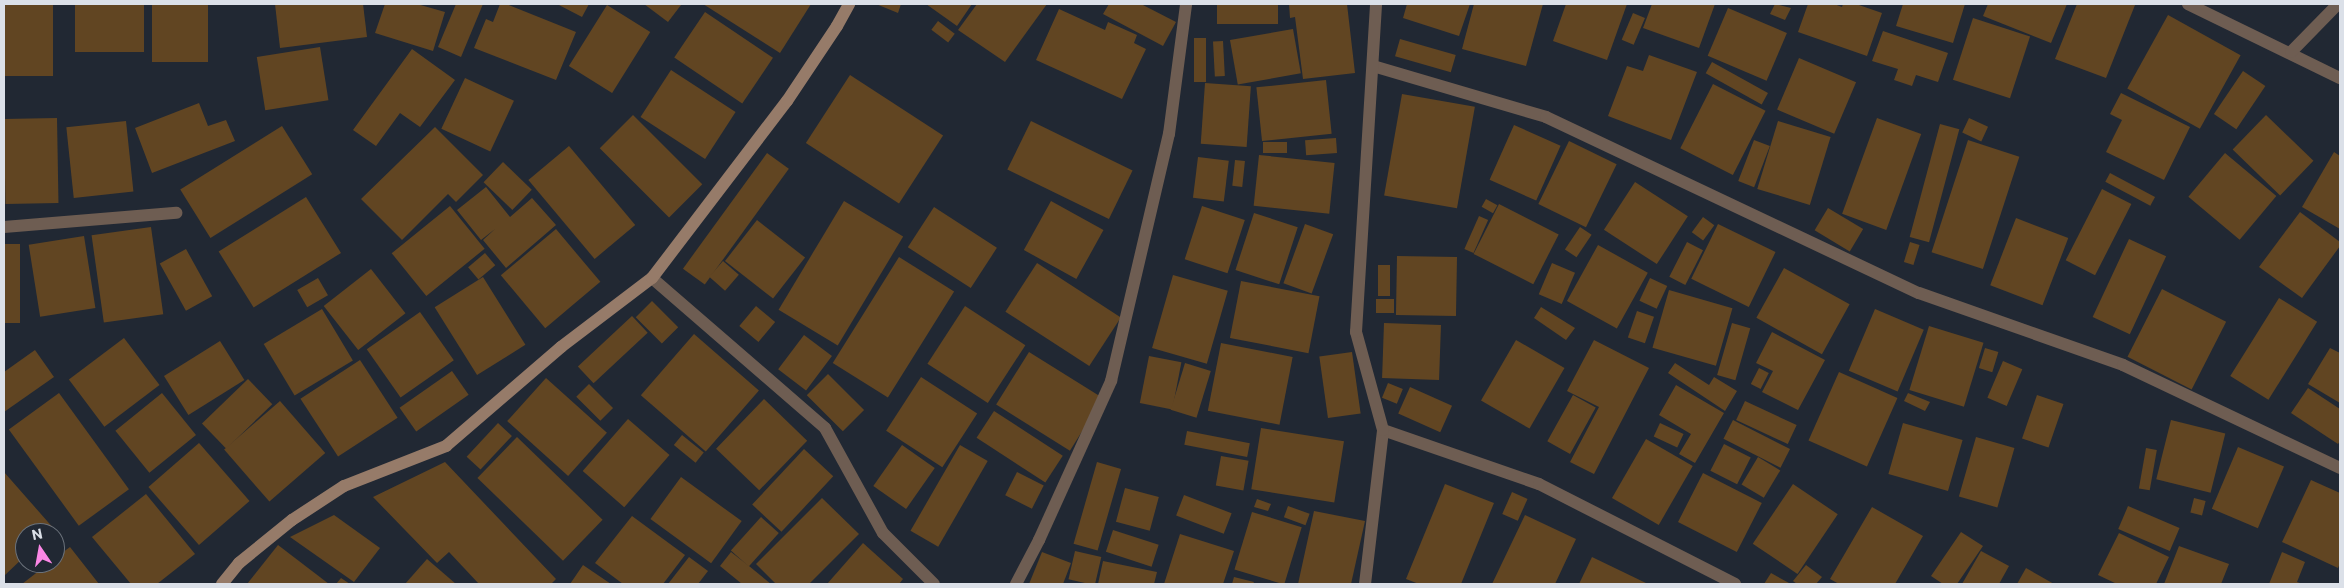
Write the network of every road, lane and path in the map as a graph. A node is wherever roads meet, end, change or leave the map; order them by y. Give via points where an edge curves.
1 (849, 4) edge
2 (1186, 4) edge
3 (1376, 4) edge
4 (2188, 4) edge
5 (2338, 4) edge
6 (2291, 52) junction
7 (1372, 66) junction
8 (2340, 78) edge
9 (176, 212) dead end
10 (4, 227) edge
11 (652, 278) junction
12 (1383, 430) junction
13 (2340, 468) edge
14 (222, 584) edge
15 (934, 584) edge
16 (1016, 584) edge
17 (1365, 584) edge
18 (1736, 584) edge

1 - 11 street via 787,101
2 - 16 street via 1169,134 1111,382
3 - 7 street
4 - 6 street
5 - 6 street
6 - 8 street
7 - 12 street via 1356,332
7 - 13 street via 1546,118 1919,293 2123,365
9 - 10 street
11 - 14 street via 561,347 446,446 344,486 284,526 239,563
11 - 15 street via 825,428 883,533
12 - 17 street
12 - 18 street via 1539,484

